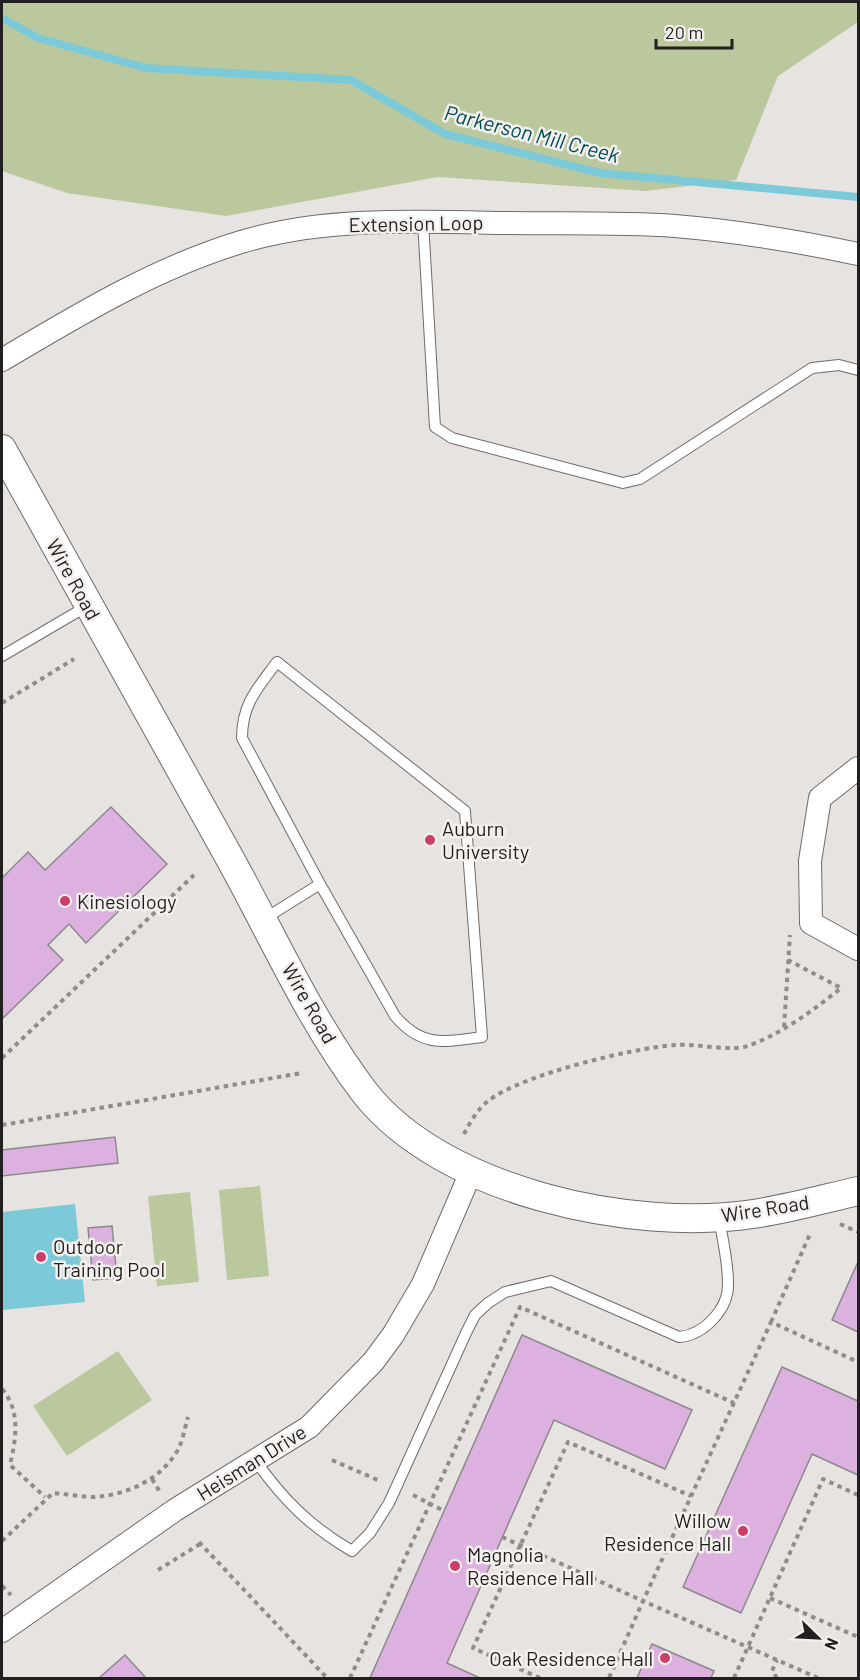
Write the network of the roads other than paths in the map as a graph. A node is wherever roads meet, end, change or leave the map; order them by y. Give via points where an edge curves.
1 (423, 221) junction
2 (858, 254) edge
3 (2, 360) edge
4 (858, 370) edge
5 (2, 448) edge
6 (89, 605) junction
7 (2, 656) edge
8 (858, 768) edge
9 (320, 884) junction
10 (264, 920) junction
11 (858, 949) edge
12 (471, 1172) junction
13 (858, 1191) edge
14 (718, 1216) junction
15 (256, 1461) junction
16 (2, 1631) edge

1 - 2 street, Extension Loop via 672,226 775,237
1 - 3 street, Extension Loop via 332,224 242,241 157,273
1 - 4 lane via 435,427 452,438 623,483 640,479 812,368 839,365
5 - 6 street, Wire Road
6 - 7 lane
6 - 10 street, Wire Road
8 - 11 street via 820,798 810,861 811,923
9 - 9 lane via 404,1027 414,1036 435,1041 482,1037 465,811 278,662 247,705 242,738
9 - 10 lane
10 - 12 street, Wire Road via 308,1004 366,1093 398,1127
12 - 14 street, Wire Road via 575,1205 662,1218
12 - 15 street, Heisman Drive via 423,1284 373,1362 309,1427
13 - 14 street, Wire Road via 751,1214
14 - 15 lane via 729,1285 716,1315 704,1329 689,1336 679,1337 551,1281 505,1292 488,1303 471,1324 389,1503 370,1533 352,1551 325,1536 294,1509
15 - 16 street, Heisman Drive via 175,1510

